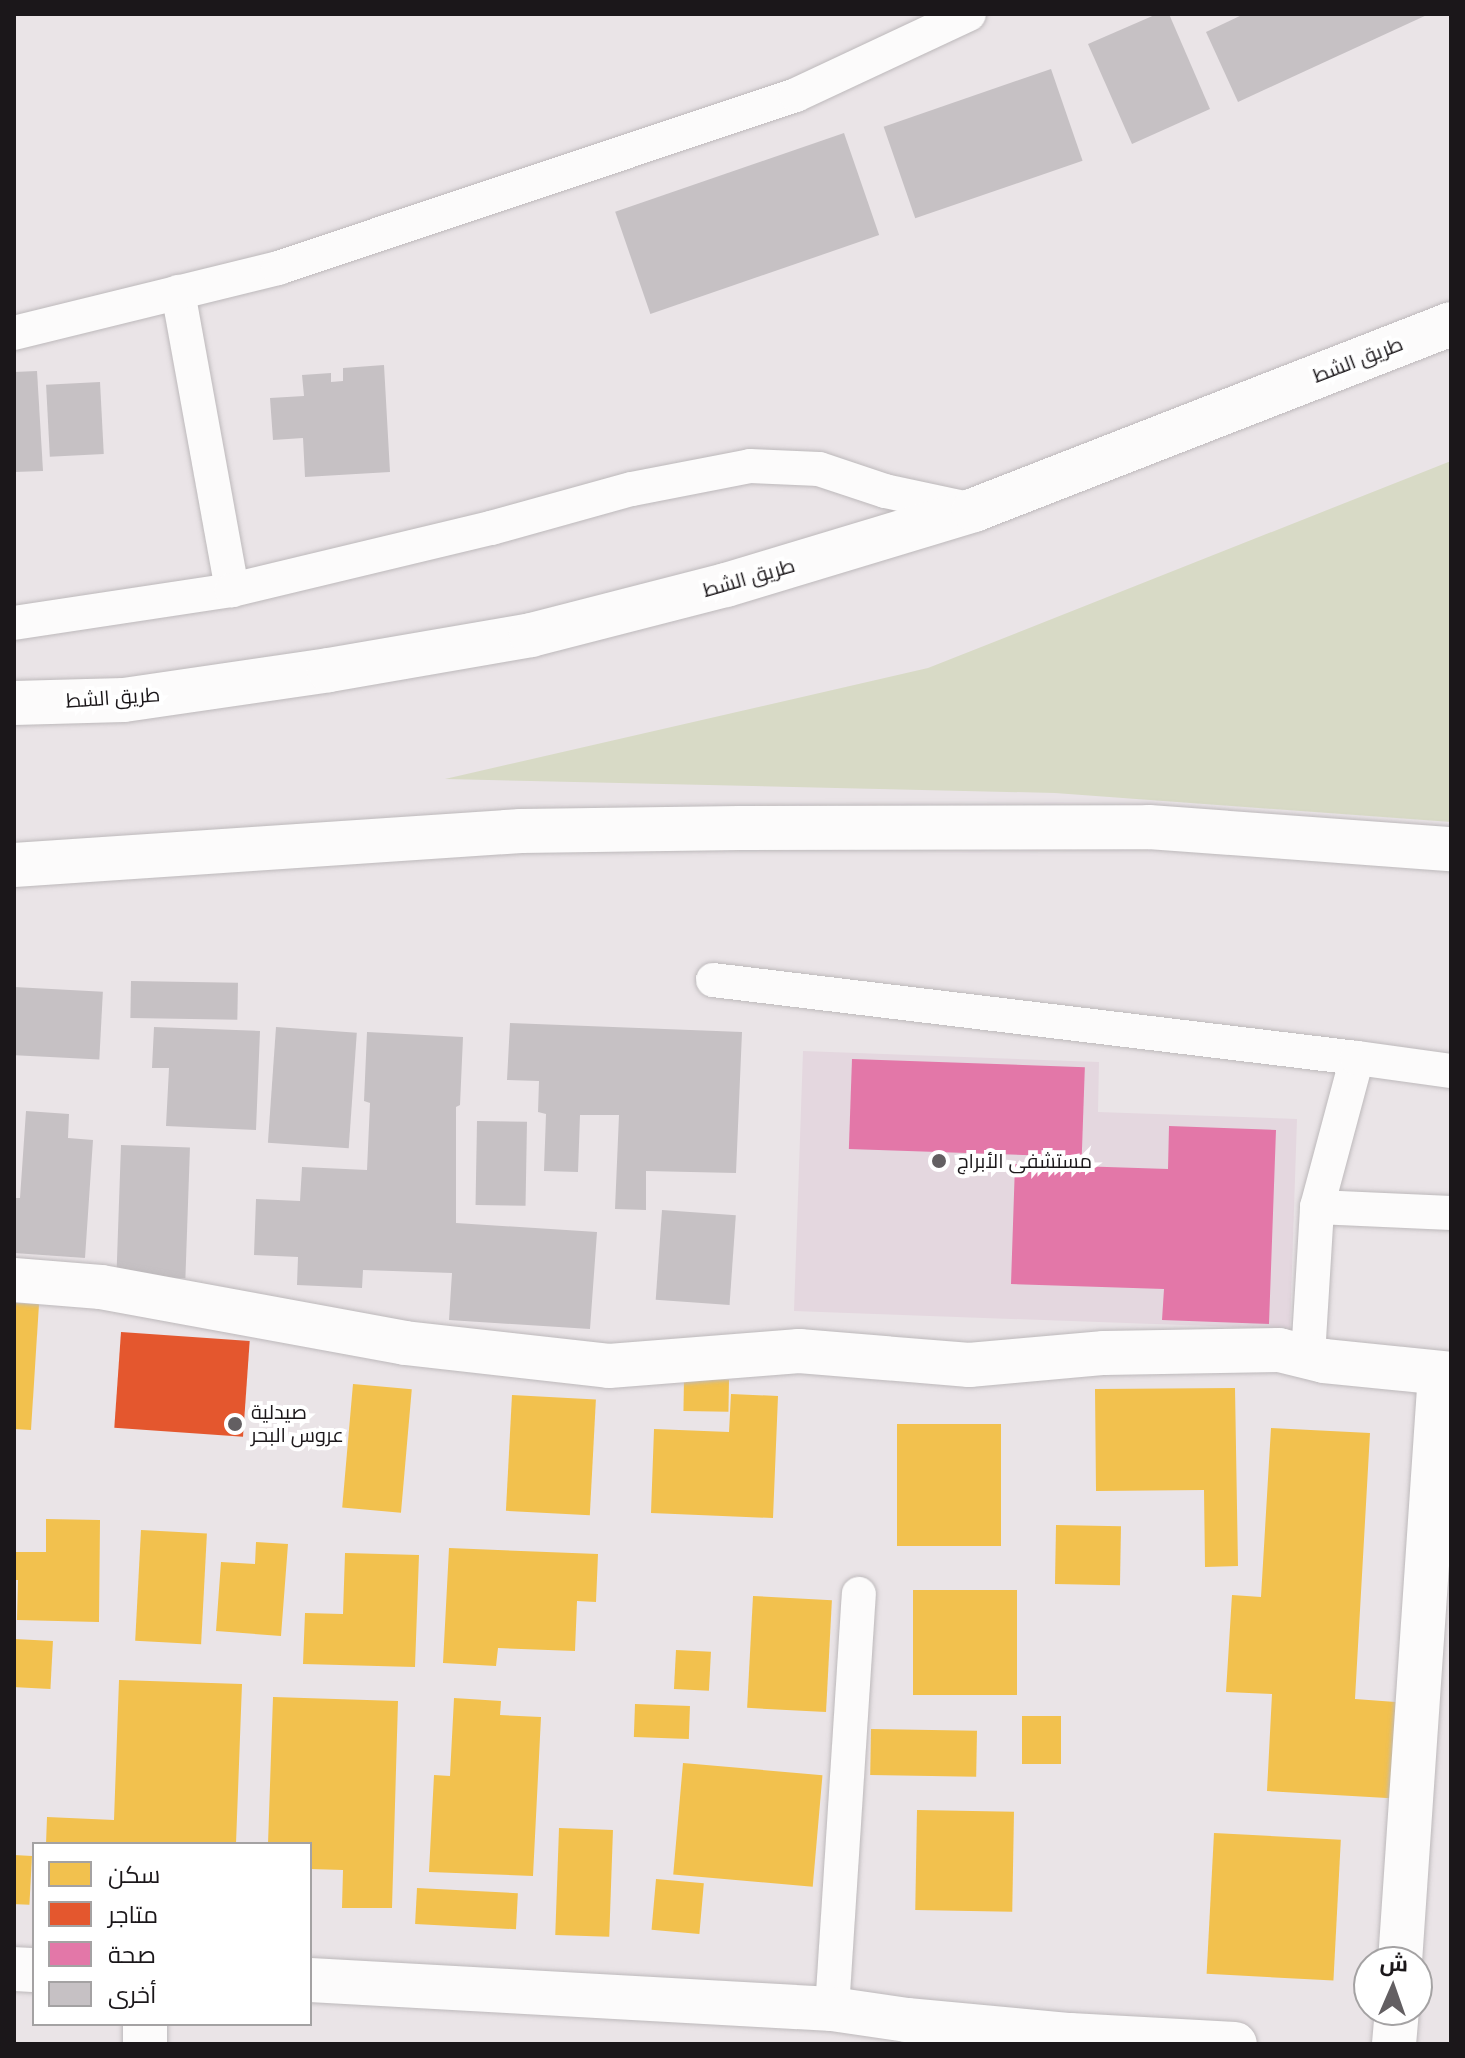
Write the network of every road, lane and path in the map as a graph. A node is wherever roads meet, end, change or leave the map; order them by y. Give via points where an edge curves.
1 (969, 14) edge
2 (178, 292) junction
3 (1451, 324) edge
4 (14, 333) edge
5 (974, 510) junction
6 (232, 590) junction
7 (14, 623) edge
8 (14, 703) edge
9 (1451, 849) edge
10 (14, 865) edge
11 (713, 980) dead end
12 (1357, 1058) junction
13 (1451, 1071) edge
14 (1317, 1207) junction
15 (1451, 1213) edge
16 (14, 1280) edge
17 (1308, 1356) junction
18 (1445, 1374) edge
19 (859, 1594) dead end
20 (1401, 1946) edge
21 (312, 1980) edge
22 (832, 2009) junction
23 (905, 2032) edge
24 (1070, 2040) edge
25 (1235, 2044) edge

1 - 2 lane via 796,95 278,268
2 - 4 lane
2 - 6 lane
3 - 5 main road, طريق الشط
5 - 6 lane via 885,491 819,469 750,466 632,489
5 - 8 main road, طريق الشط via 726,585 531,635 124,700
6 - 7 lane
9 - 10 main road via 1149,827 740,828 521,831
11 - 12 lane
12 - 13 lane
12 - 14 lane
14 - 15 lane
14 - 17 lane
16 - 17 main road via 101,1287 405,1343 609,1366 799,1351 969,1365 1104,1353 1279,1350
17 - 18 main road
18 - 20 main road
19 - 22 lane
21 - 22 main road
22 - 23 main road
23 - 24 main road
24 - 25 main road

